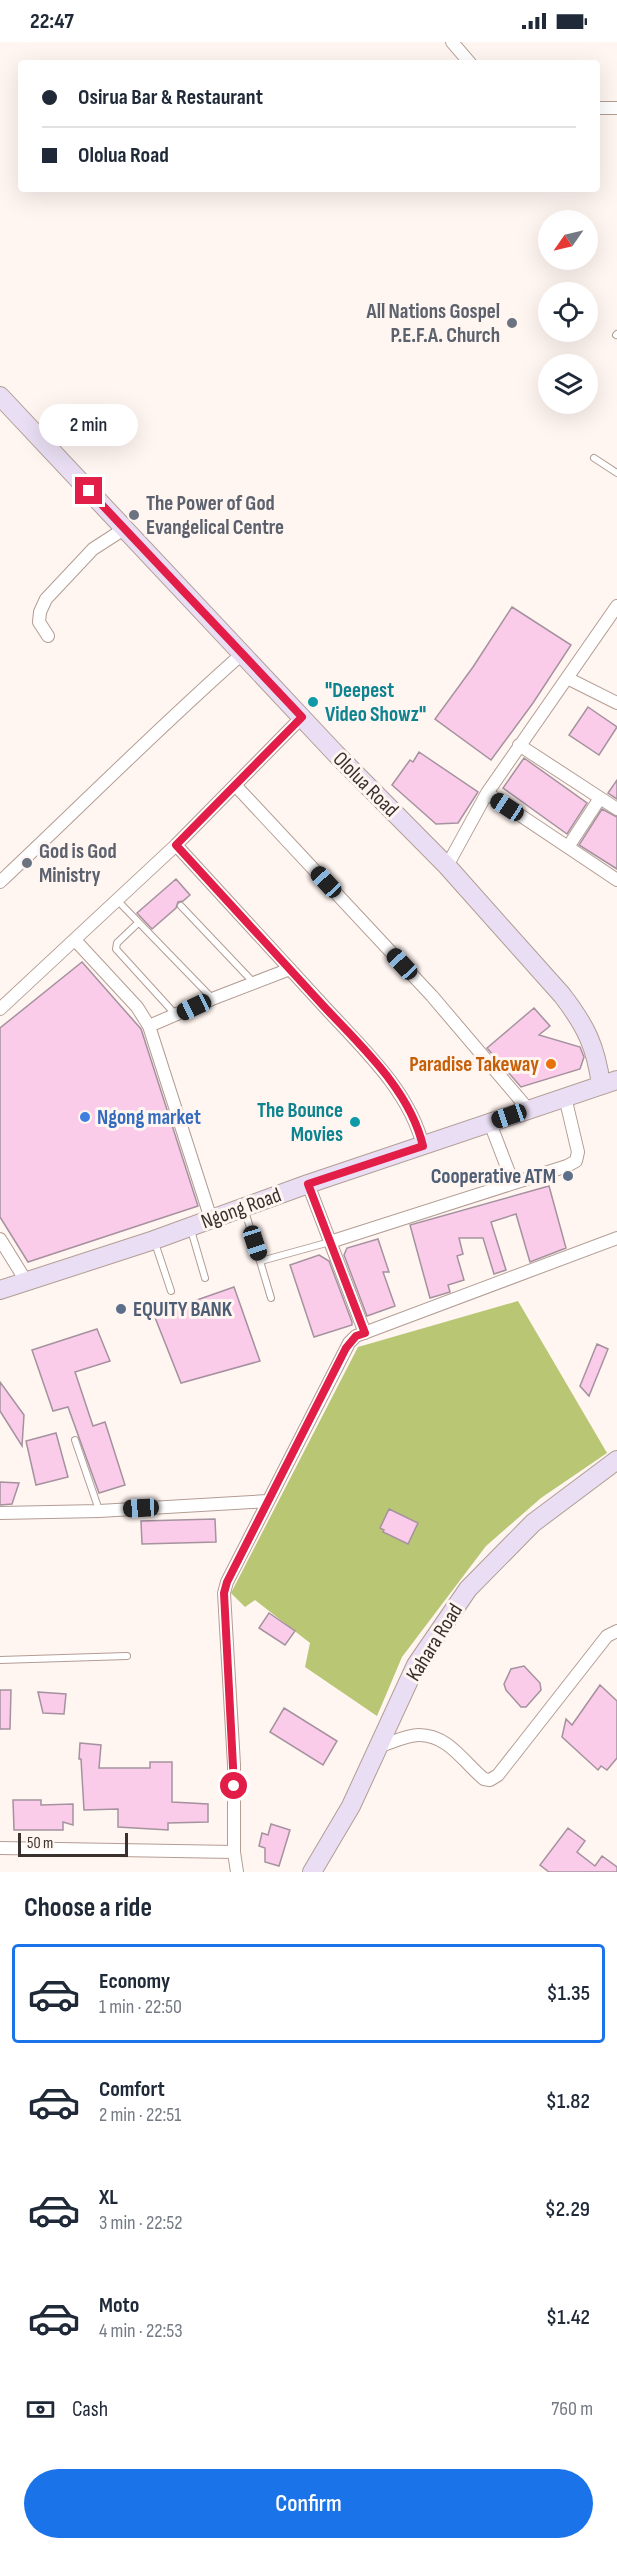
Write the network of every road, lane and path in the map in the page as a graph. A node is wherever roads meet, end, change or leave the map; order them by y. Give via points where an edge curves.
1 (452, 42) edge
2 (467, 60) edge
3 (600, 108) edge
4 (617, 108) edge
5 (0, 396) edge
6 (594, 458) dead end
7 (617, 473) edge
8 (124, 529) junction
9 (617, 606) edge
10 (48, 636) dead end
11 (242, 654) junction
12 (567, 678) junction
13 (617, 703) edge
14 (302, 717) junction
15 (519, 745) junction
16 (235, 785) junction
17 (486, 794) junction
18 (600, 798) junction
19 (617, 809) edge
20 (176, 845) junction
21 (568, 847) junction
22 (447, 866) junction
23 (617, 879) edge
24 (0, 882) edge
25 (117, 900) junction
26 (181, 906) dead end
27 (138, 923) junction
28 (75, 940) junction
29 (290, 969) junction
30 (255, 983) junction
31 (212, 999) junction
32 (0, 1009) edge
33 (176, 1015) junction
34 (149, 1026) junction
35 (609, 1082) edge
36 (565, 1097) junction
37 (528, 1109) junction
38 (490, 1123) junction
39 (423, 1146) junction
40 (308, 1184) junction
41 (513, 1184) junction
42 (243, 1207) junction
43 (211, 1219) junction
44 (190, 1227) junction
45 (617, 1238) edge
46 (0, 1239) edge
47 (154, 1240) junction
48 (330, 1242) junction
49 (261, 1261) junction
50 (205, 1278) dead end
51 (26, 1281) junction
52 (0, 1290) edge
53 (171, 1291) dead end
54 (271, 1298) dead end
55 (365, 1333) junction
56 (75, 1440) dead end
57 (617, 1460) edge
58 (268, 1501) junction
59 (99, 1511) junction
60 (0, 1513) edge
61 (617, 1630) edge
62 (127, 1656) dead end
63 (0, 1660) edge
64 (378, 1747) junction
65 (0, 1848) edge
66 (234, 1852) junction
67 (237, 1872) edge
68 (312, 1872) edge

1 - 2 street
3 - 4 street
5 - 8 street, Ololua Road
6 - 7 lane
8 - 10 street via 93,549 46,599 39,622
8 - 11 street, Ololua Road
9 - 12 street
11 - 14 street, Ololua Road
11 - 24 street
12 - 13 street
12 - 15 street
14 - 16 street
14 - 22 street, Ololua Road
15 - 17 street
15 - 18 street
16 - 20 street
16 - 37 street via 432,996
17 - 21 street
17 - 22 street
18 - 19 street
18 - 21 street
20 - 25 street
20 - 29 street
21 - 23 street
22 - 35 street, Ololua Road via 579,1016
25 - 27 lane
25 - 28 street
26 - 30 lane
27 - 31 lane
27 - 33 lane via 117,943 116,949
28 - 32 street
28 - 34 street via 137,1007
29 - 30 street
29 - 39 street via 408,1105
30 - 31 street
31 - 33 street
33 - 34 street
34 - 43 street
35 - 36 street, Ngong Road
36 - 37 street, Ngong Road
36 - 41 street via 578,1152 576,1161
37 - 38 street, Ngong Road
38 - 39 street, Ngong Road
38 - 41 street
39 - 40 street, Ngong Road
40 - 42 street, Ngong Road
40 - 48 street
41 - 48 street
42 - 43 street, Ngong Road
42 - 49 lane
43 - 44 street, Ngong Road
44 - 47 street, Ngong Road
44 - 50 lane
45 - 55 street
46 - 51 street
47 - 51 street, Ngong Road
47 - 53 lane
48 - 49 lane
48 - 55 street
49 - 54 lane
51 - 52 street, Ngong Road
55 - 58 street via 356,1336 346,1348
56 - 59 lane
57 - 64 street, Kahara Road via 533,1523 468,1589 416,1665
58 - 59 street
58 - 66 street via 224,1593 234,1765
59 - 60 street
61 - 64 street via 607,1636 498,1775 490,1780 484,1779 453,1748 430,1736 412,1736
62 - 63 lane
64 - 68 street, Kahara Road via 351,1806
65 - 66 street
66 - 67 street

